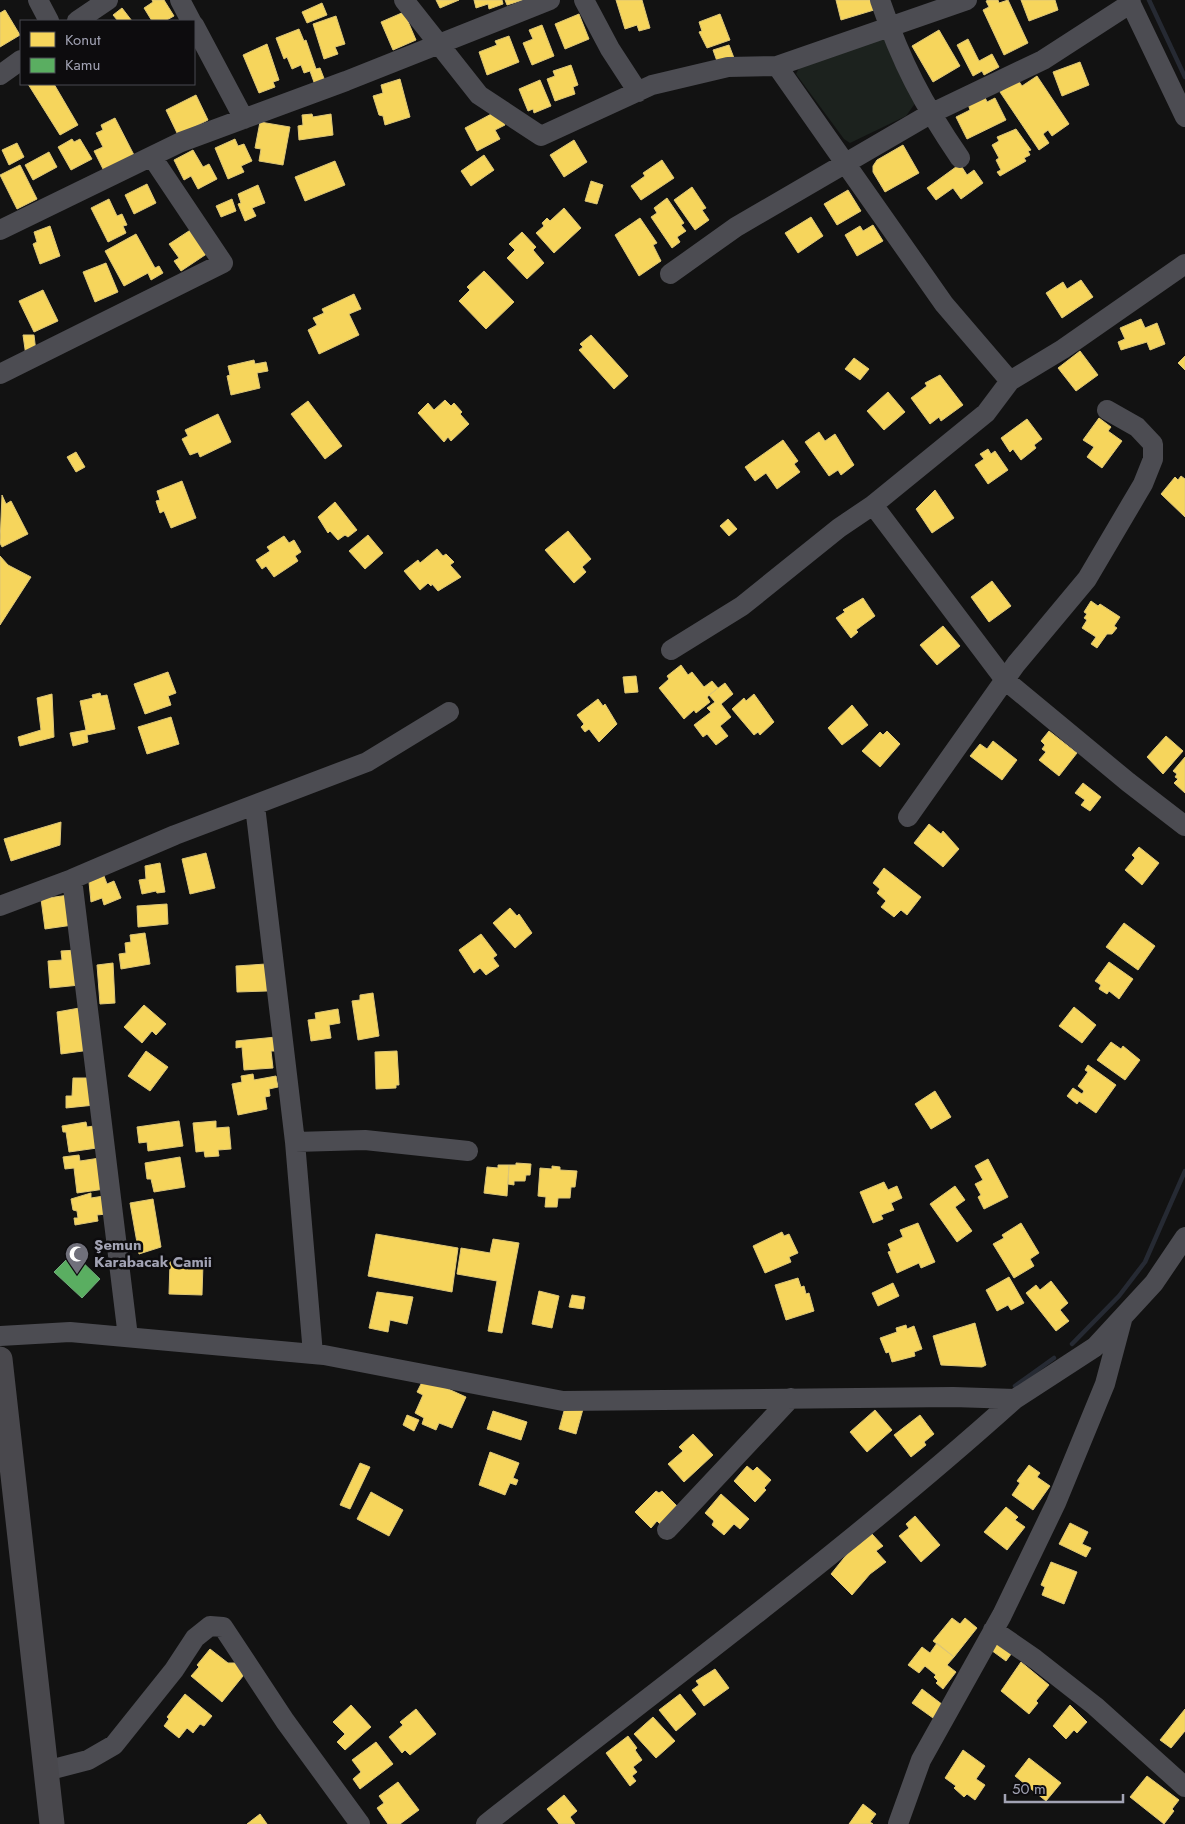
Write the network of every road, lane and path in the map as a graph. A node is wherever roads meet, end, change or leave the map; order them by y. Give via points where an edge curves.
1 (38, 0) edge
2 (108, 0) edge
3 (180, 0) edge
4 (404, 0) edge
5 (550, 0) edge
6 (584, 0) edge
7 (880, 0) edge
8 (967, 0) edge
9 (1130, 2) edge
10 (49, 20) edge
11 (78, 20) edge
12 (191, 20) edge
13 (888, 26) junction
14 (195, 28) edge
15 (438, 44) junction
16 (20, 61) edge
17 (777, 66) junction
18 (0, 74) edge
19 (638, 92) junction
20 (930, 114) junction
21 (1185, 117) edge
22 (244, 119) junction
23 (152, 157) junction
24 (960, 158) dead end
25 (844, 164) junction
26 (0, 230) edge
27 (1185, 264) edge
28 (670, 274) dead end
29 (0, 374) edge
30 (1010, 381) junction
31 (1107, 410) dead end
32 (873, 505) junction
33 (671, 650) dead end
34 (1005, 680) junction
35 (449, 712) dead end
36 (255, 806) junction
37 (908, 817) dead end
38 (1185, 826) edge
39 (72, 879) junction
40 (0, 906) edge
41 (295, 1142) junction
42 (468, 1151) dead end
43 (1185, 1237) edge
44 (1122, 1317) junction
45 (0, 1336) edge
46 (128, 1337) junction
47 (313, 1354) junction
48 (0, 1359) edge
49 (791, 1398) junction
50 (1015, 1399) junction
51 (667, 1530) dead end
52 (993, 1630) junction
53 (46, 1771) junction
54 (1185, 1787) edge
55 (52, 1824) edge
56 (360, 1824) edge
57 (486, 1824) edge
58 (898, 1824) edge

1 - 10 street
2 - 11 street
3 - 12 street
4 - 15 street
5 - 15 street
6 - 19 street
7 - 13 street
8 - 13 street
9 - 20 street via 1043,60
9 - 21 street
13 - 17 street
13 - 20 street via 909,76
14 - 22 street
15 - 19 street via 479,95 540,136
15 - 22 street
16 - 18 street
17 - 19 street via 728,67 652,85
17 - 25 street
20 - 24 street
20 - 25 street
22 - 23 street via 181,142
23 - 26 street
23 - 29 street via 223,263
25 - 28 street via 736,227
25 - 30 street via 944,304
27 - 30 street via 1063,349
30 - 32 street via 986,413
31 - 34 street via 1141,430 1151,440 1155,453 1143,484 1087,579
32 - 33 street via 839,528 742,606
32 - 34 street
34 - 37 street
34 - 38 street
35 - 36 street via 367,762
36 - 39 street via 174,835
36 - 41 street
39 - 40 street
39 - 46 street
41 - 42 street via 365,1140
41 - 47 street
43 - 44 street via 1154,1283
44 - 50 street via 1095,1347
44 - 52 street via 1106,1384 1056,1503
45 - 46 street via 70,1332
46 - 47 street
47 - 49 street via 563,1401
48 - 53 main road
49 - 50 street
49 - 51 street
50 - 57 street via 957,1451 788,1589
52 - 54 street via 1095,1706
52 - 58 street via 921,1760
53 - 55 main road
53 - 56 street via 88,1760 114,1744 174,1670 195,1638 210,1626 223,1627 285,1721

